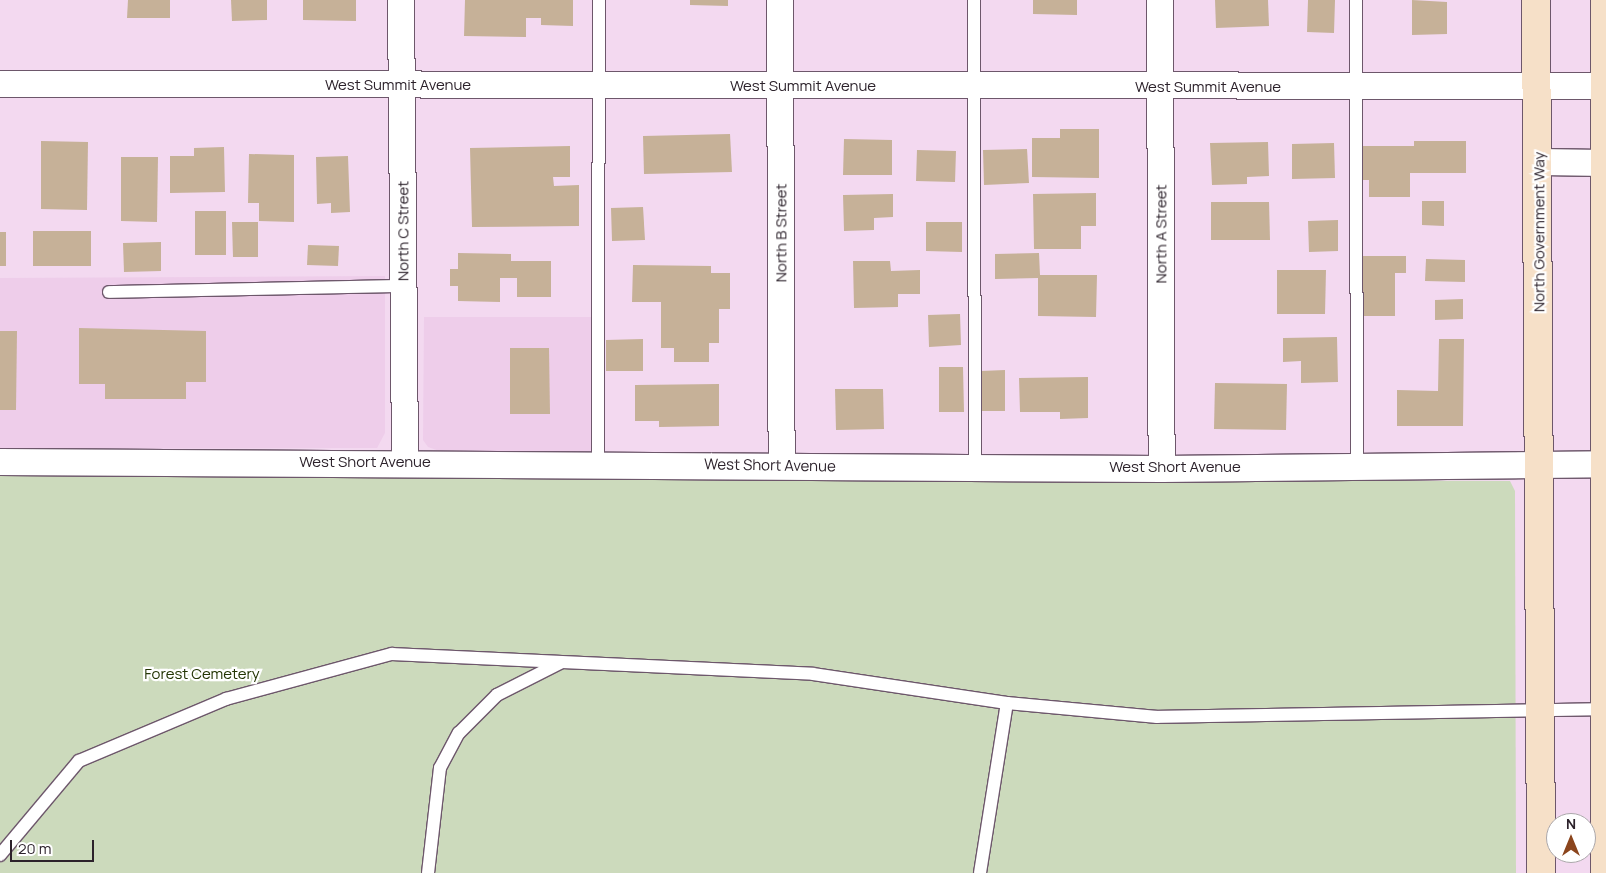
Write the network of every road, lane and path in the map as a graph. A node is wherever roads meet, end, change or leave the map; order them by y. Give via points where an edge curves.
1 (401, 0) edge
2 (600, 0) edge
3 (780, 0) edge
4 (974, 0) edge
5 (1160, 0) edge
6 (1356, 0) edge
7 (1536, 0) edge
8 (1605, 0) edge
9 (0, 84) edge
10 (599, 84) junction
11 (780, 85) junction
12 (402, 86) junction
13 (1356, 86) junction
14 (1536, 86) junction
15 (1605, 86) edge
16 (1160, 87) junction
17 (975, 88) junction
18 (1539, 162) junction
19 (1605, 163) edge
20 (403, 286) junction
21 (109, 292) dead end
22 (0, 462) edge
23 (404, 462) junction
24 (598, 463) junction
25 (1358, 464) junction
26 (1540, 464) junction
27 (1605, 464) edge
28 (782, 466) junction
29 (975, 467) junction
30 (1162, 468) junction
31 (561, 662) junction
32 (1007, 703) junction
33 (1605, 709) edge
34 (1540, 710) junction
35 (0, 855) edge
36 (428, 873) edge
37 (980, 873) edge
38 (1541, 873) edge
39 (1605, 873) edge

1 - 12 street, North C Street
2 - 10 lane
3 - 11 street, North B Street
4 - 17 lane
5 - 16 street, North A Street
6 - 13 lane
7 - 14 main road, North Government Way
8 - 15 main road
9 - 12 street, West Summit Avenue
10 - 11 street, West Summit Avenue
10 - 12 street, West Summit Avenue
10 - 24 lane
11 - 17 street, West Summit Avenue
11 - 28 street, North B Street
12 - 20 street, North C Street
13 - 14 street, West Summit Avenue
13 - 16 street, West Summit Avenue
13 - 25 lane
14 - 15 street, West Summit Avenue
14 - 18 main road, North Government Way
15 - 19 main road
16 - 17 street, West Summit Avenue
16 - 30 street, North A Street
17 - 29 lane
18 - 19 street
18 - 26 main road, North Government Way
19 - 27 main road
20 - 21 lane
20 - 23 street, North C Street
22 - 23 street, West Short Avenue
23 - 24 street, West Short Avenue
24 - 28 street, West Short Avenue
25 - 26 street, West Short Avenue
25 - 30 street, West Short Avenue
26 - 27 street
26 - 34 main road, North Government Way
27 - 33 main road
28 - 29 street, West Short Avenue
29 - 30 street, West Short Avenue
31 - 32 lane via 814,674
31 - 35 lane via 392,654 226,699 79,761
31 - 36 lane via 497,695 459,733 440,768
32 - 34 lane via 1157,717
32 - 37 lane
33 - 34 lane
33 - 39 main road
34 - 38 main road, North Government Way

